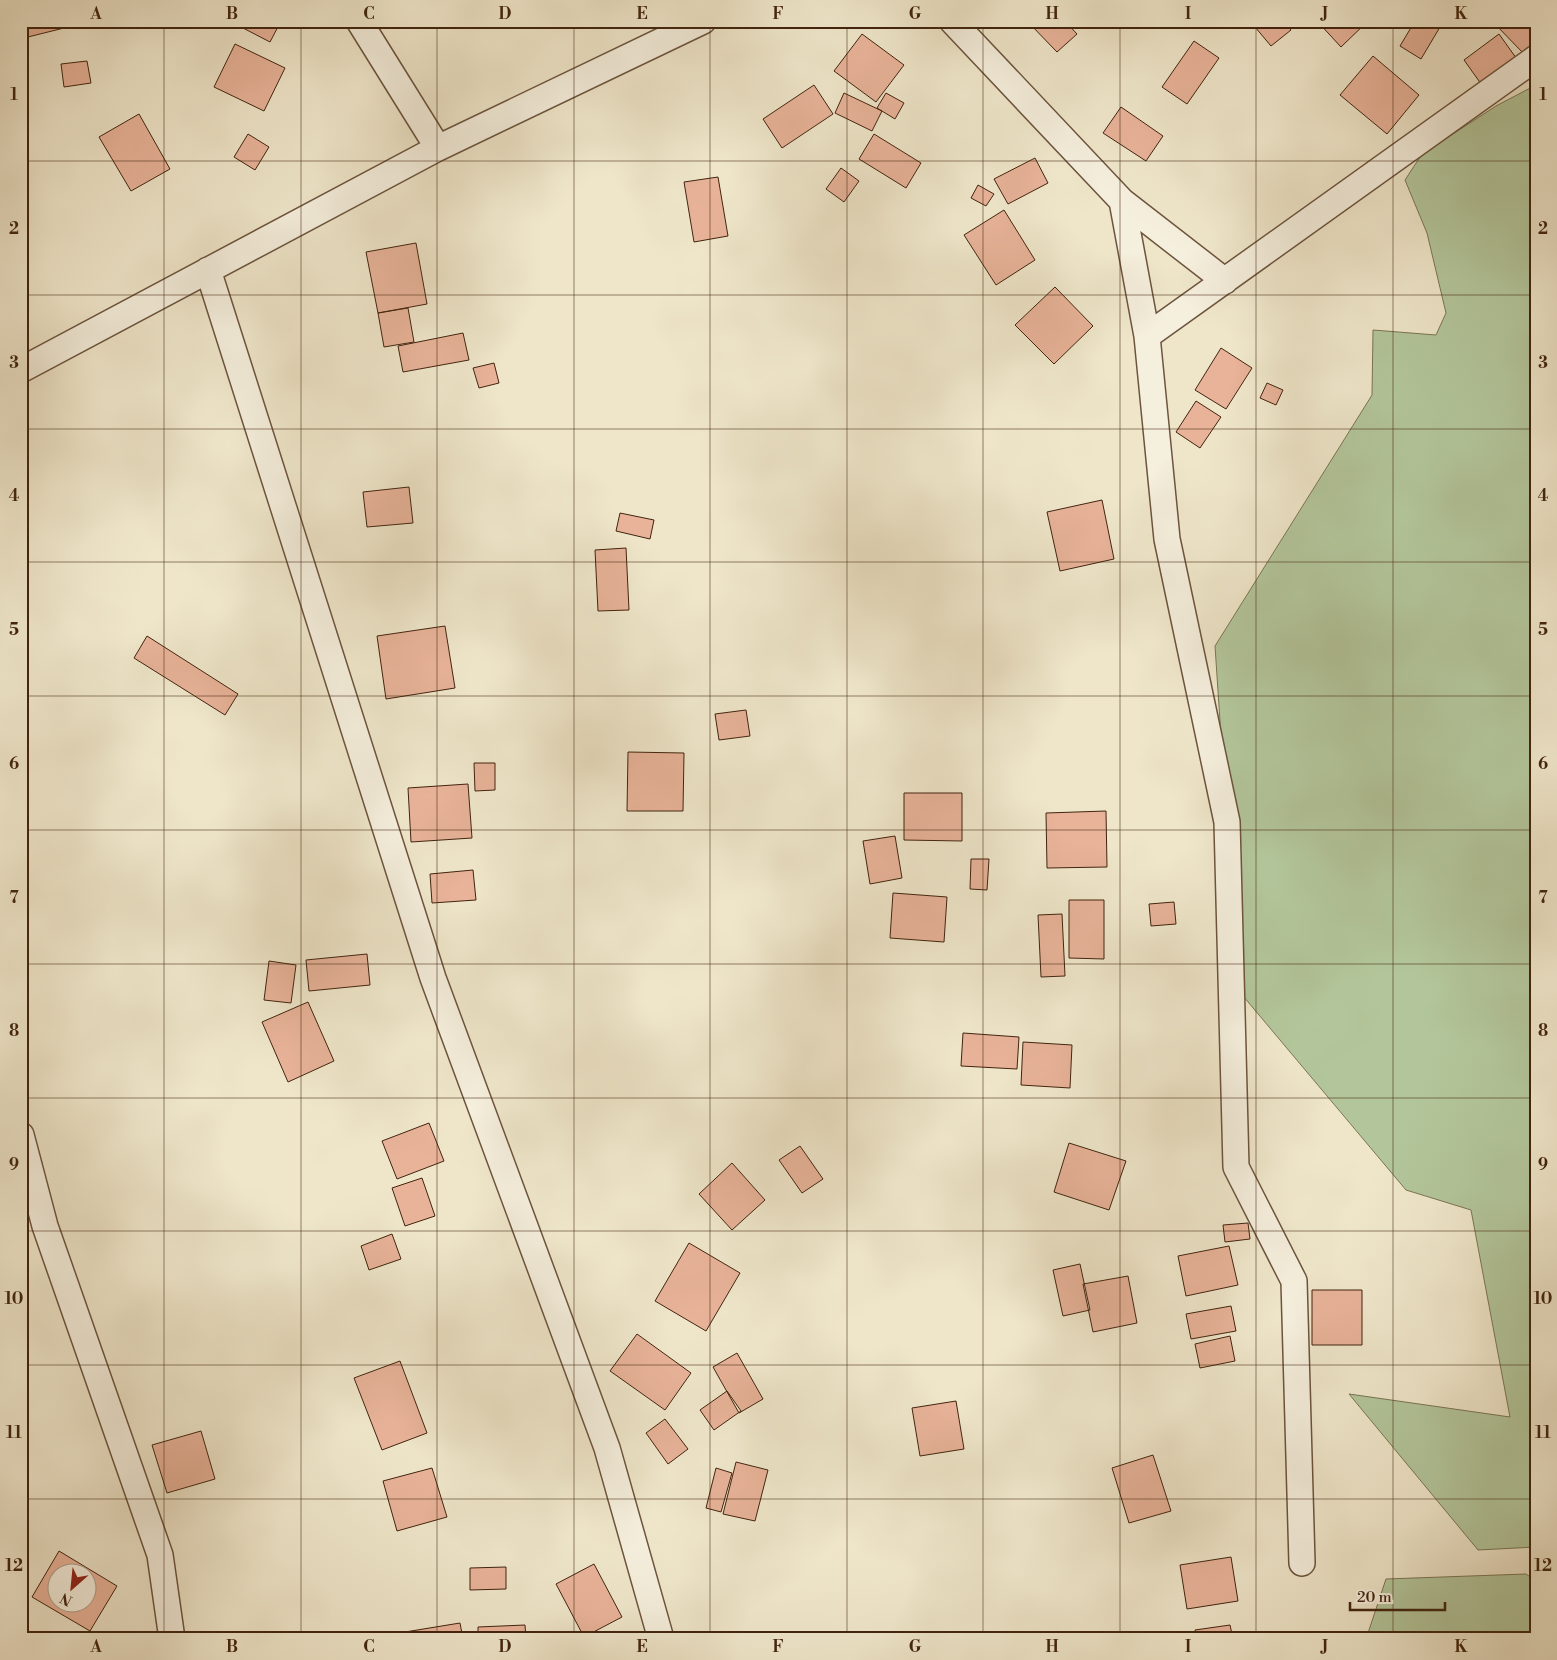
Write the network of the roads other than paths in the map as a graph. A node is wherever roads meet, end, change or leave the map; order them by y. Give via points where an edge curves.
1 (358, 21) edge
2 (702, 21) edge
3 (952, 21) edge
4 (1536, 58) edge
5 (438, 148) junction
6 (1122, 202) junction
7 (208, 270) junction
8 (1224, 280) junction
9 (1146, 336) junction
10 (21, 370) edge
11 (21, 1135) edge
12 (1302, 1562) dead end
13 (172, 1639) edge
14 (661, 1639) edge

1 - 5 street
2 - 5 street
3 - 6 street
4 - 8 street
5 - 7 street
6 - 8 street
6 - 9 street
7 - 10 street
7 - 14 street via 433,978 607,1448
8 - 9 street
9 - 12 street via 1166,539 1227,822 1236,1167 1294,1282
11 - 13 street via 45,1226 160,1555

